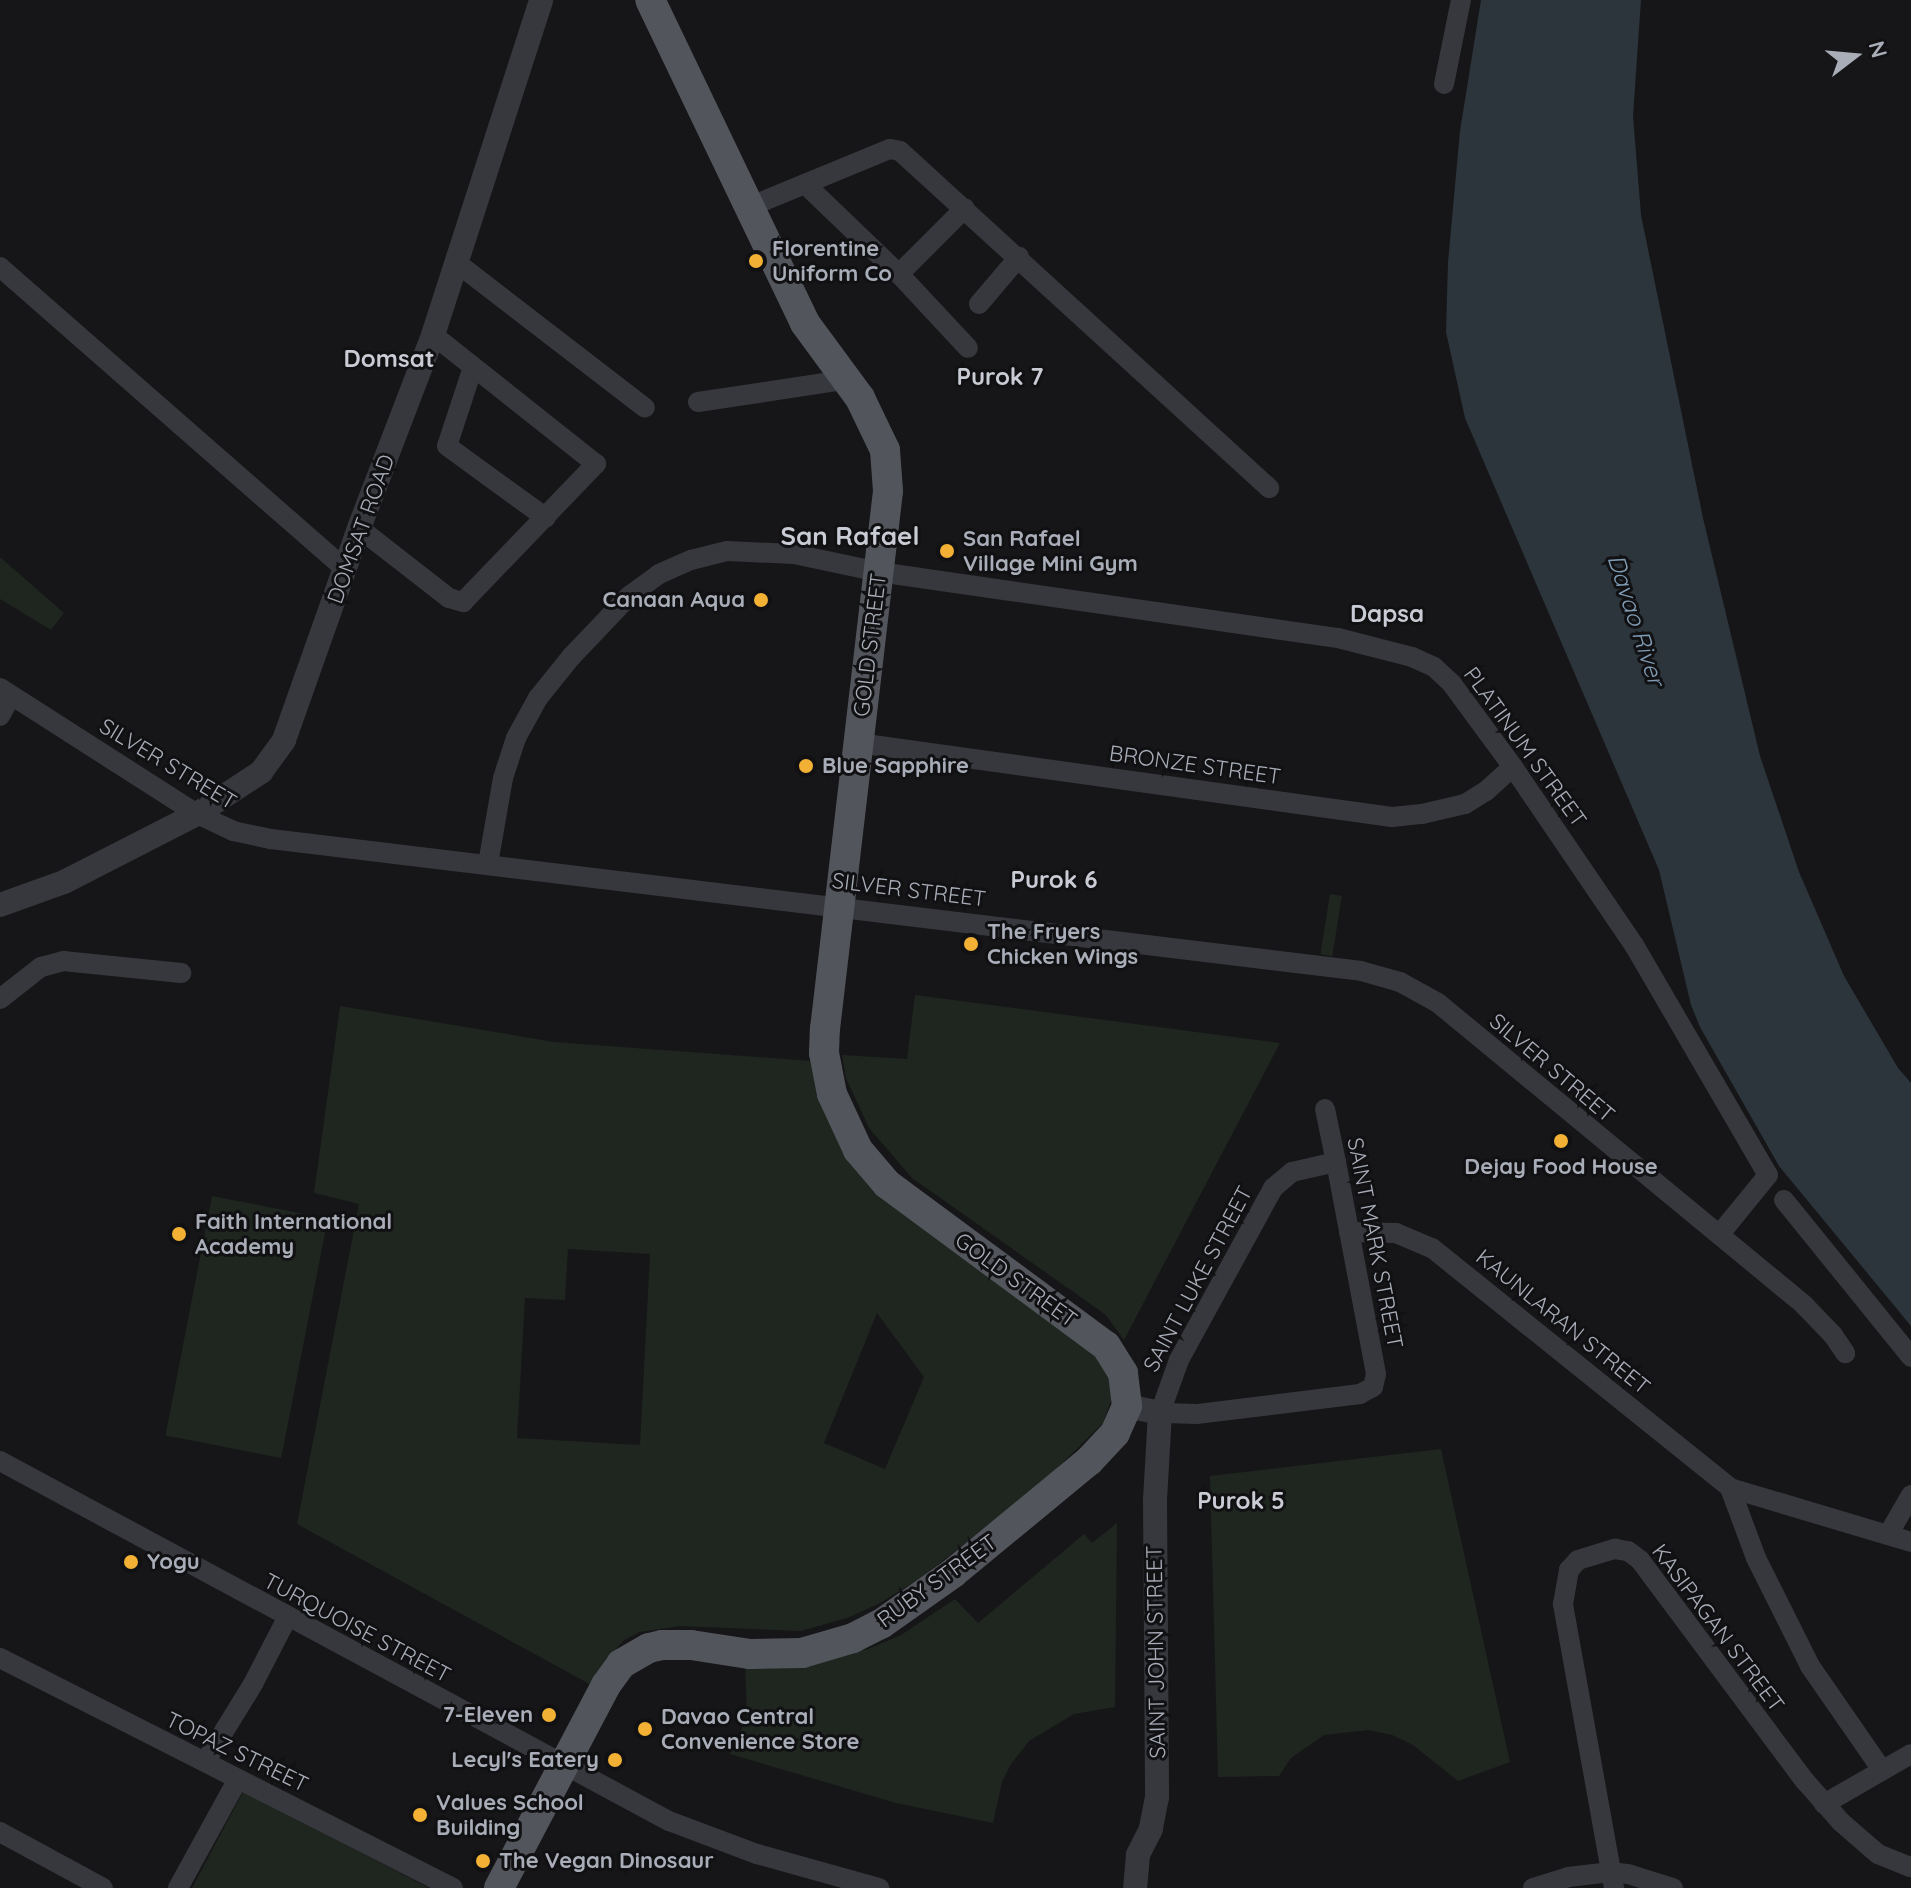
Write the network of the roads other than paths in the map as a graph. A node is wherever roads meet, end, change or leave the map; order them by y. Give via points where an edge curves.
1 (541, 0) edge
2 (650, 0) edge
3 (1461, 0) edge
4 (1444, 84) dead end
5 (805, 184) junction
6 (749, 207) junction
7 (965, 208) junction
8 (1019, 257) junction
9 (457, 263) junction
10 (0, 267) edge
11 (899, 274) junction
12 (979, 304) dead end
13 (433, 335) junction
14 (968, 348) dead end
15 (473, 367) junction
16 (844, 380) junction
17 (698, 402) dead end
18 (645, 408) dead end
19 (1269, 488) dead end
20 (546, 518) junction
21 (359, 528) junction
22 (345, 569) junction
23 (879, 572) junction
24 (6, 692) edge
25 (0, 716) edge
26 (858, 743) junction
27 (1513, 767) junction
28 (197, 814) junction
29 (488, 864) junction
30 (0, 905) edge
31 (838, 905) junction
32 (181, 973) dead end
33 (0, 999) edge
34 (1325, 1109) dead end
35 (1336, 1162) junction
36 (1784, 1200) dead end
37 (1349, 1232) junction
38 (1719, 1235) junction
39 (1845, 1353) dead end
40 (1911, 1357) edge
41 (1127, 1406) junction
42 (1160, 1413) junction
43 (0, 1461) edge
44 (1730, 1488) junction
45 (1911, 1495) edge
46 (1888, 1535) junction
47 (1911, 1542) edge
48 (287, 1618) junction
49 (0, 1658) edge
50 (1911, 1754) edge
51 (205, 1762) junction
52 (563, 1766) junction
53 (1882, 1770) junction
54 (238, 1779) junction
55 (1824, 1804) junction
56 (0, 1832) edge
57 (1911, 1867) edge
58 (1612, 1880) edge
59 (103, 1888) edge
60 (178, 1888) edge
61 (453, 1888) edge
62 (499, 1888) edge
63 (879, 1888) edge
64 (1135, 1888) edge
65 (1533, 1888) edge
66 (1673, 1888) edge

1 - 9 street, DOMSAT ROAD
2 - 6 main road, GOLD STREET
3 - 4 street
5 - 6 street
5 - 7 street via 896,149
5 - 11 street
6 - 16 main road, GOLD STREET via 805,323
7 - 8 street
7 - 11 street
8 - 12 street
8 - 19 street
9 - 13 street, DOMSAT ROAD
9 - 18 street
10 - 22 street
11 - 14 street
13 - 15 street
13 - 21 street, DOMSAT ROAD
15 - 20 street via 447,446
15 - 20 street via 596,464
16 - 17 street
16 - 23 main road, GOLD STREET via 871,417 885,450 888,491
20 - 21 street via 468,600 459,602
21 - 22 street, DOMSAT ROAD
22 - 28 street, DOMSAT ROAD via 279,750 261,772
23 - 26 main road, GOLD STREET
23 - 27 street, PLATINUM STREET via 1338,638 1412,657 1434,667 1452,684
23 - 29 street, PLATINUM STREET via 794,554 727,551 659,574 629,596 538,698 516,738 503,778
24 - 25 street
24 - 28 street, SILVER STREET
26 - 27 street, BRONZE STREET via 1392,817 1465,804
26 - 31 main road, GOLD STREET
27 - 38 street, PLATINUM STREET via 1634,945 1768,1175
28 - 29 street, SILVER STREET via 233,831 271,839
28 - 30 street, DOMSAT ROAD via 77,876
29 - 31 street, SILVER STREET
31 - 38 street, SILVER STREET via 1361,971 1400,982 1438,1003
31 - 41 main road, GOLD STREET via 824,1053 832,1094 858,1150 906,1199 1106,1346 1123,1373
32 - 33 street via 63,961 41,967
34 - 35 street, SAINT MARK STREET
35 - 37 street, SAINT MARK STREET
35 - 42 street, SAINT LUKE STREET via 1292,1172 1273,1188 1179,1360
36 - 40 street
37 - 42 street, SAINT MARK STREET via 1376,1374 1373,1387 1360,1394 1196,1414
37 - 44 street, KAUNLARAN STREET via 1396,1233 1432,1248
38 - 39 street, SILVER STREET via 1819,1318
41 - 42 street
41 - 52 main road, RUBY STREET via 1115,1433 1089,1461 932,1590 881,1624 802,1653 750,1654 675,1644 634,1655 613,1673
42 - 64 street, SAINT JOHN STREET via 1155,1484 1157,1797 1151,1829 1138,1855
43 - 48 street, TURQUOISE STREET
44 - 46 street
44 - 53 street via 1745,1532 1804,1655
45 - 46 street
46 - 47 street
48 - 51 street
48 - 52 street, TURQUOISE STREET
49 - 51 street, TOPAZ STREET
50 - 53 street
51 - 54 street, TOPAZ STREET
52 - 62 main road, RUBY STREET
52 - 63 street, TURQUOISE STREET via 697,1833
53 - 55 street
54 - 60 street
54 - 61 street, TOPAZ STREET
55 - 57 street, KASIPAGAN STREET via 1878,1854
55 - 58 street, KASIPAGAN STREET via 1640,1560 1615,1549 1588,1555 1569,1570 1564,1616
56 - 59 street
58 - 65 street via 1559,1879
58 - 66 street via 1628,1874

